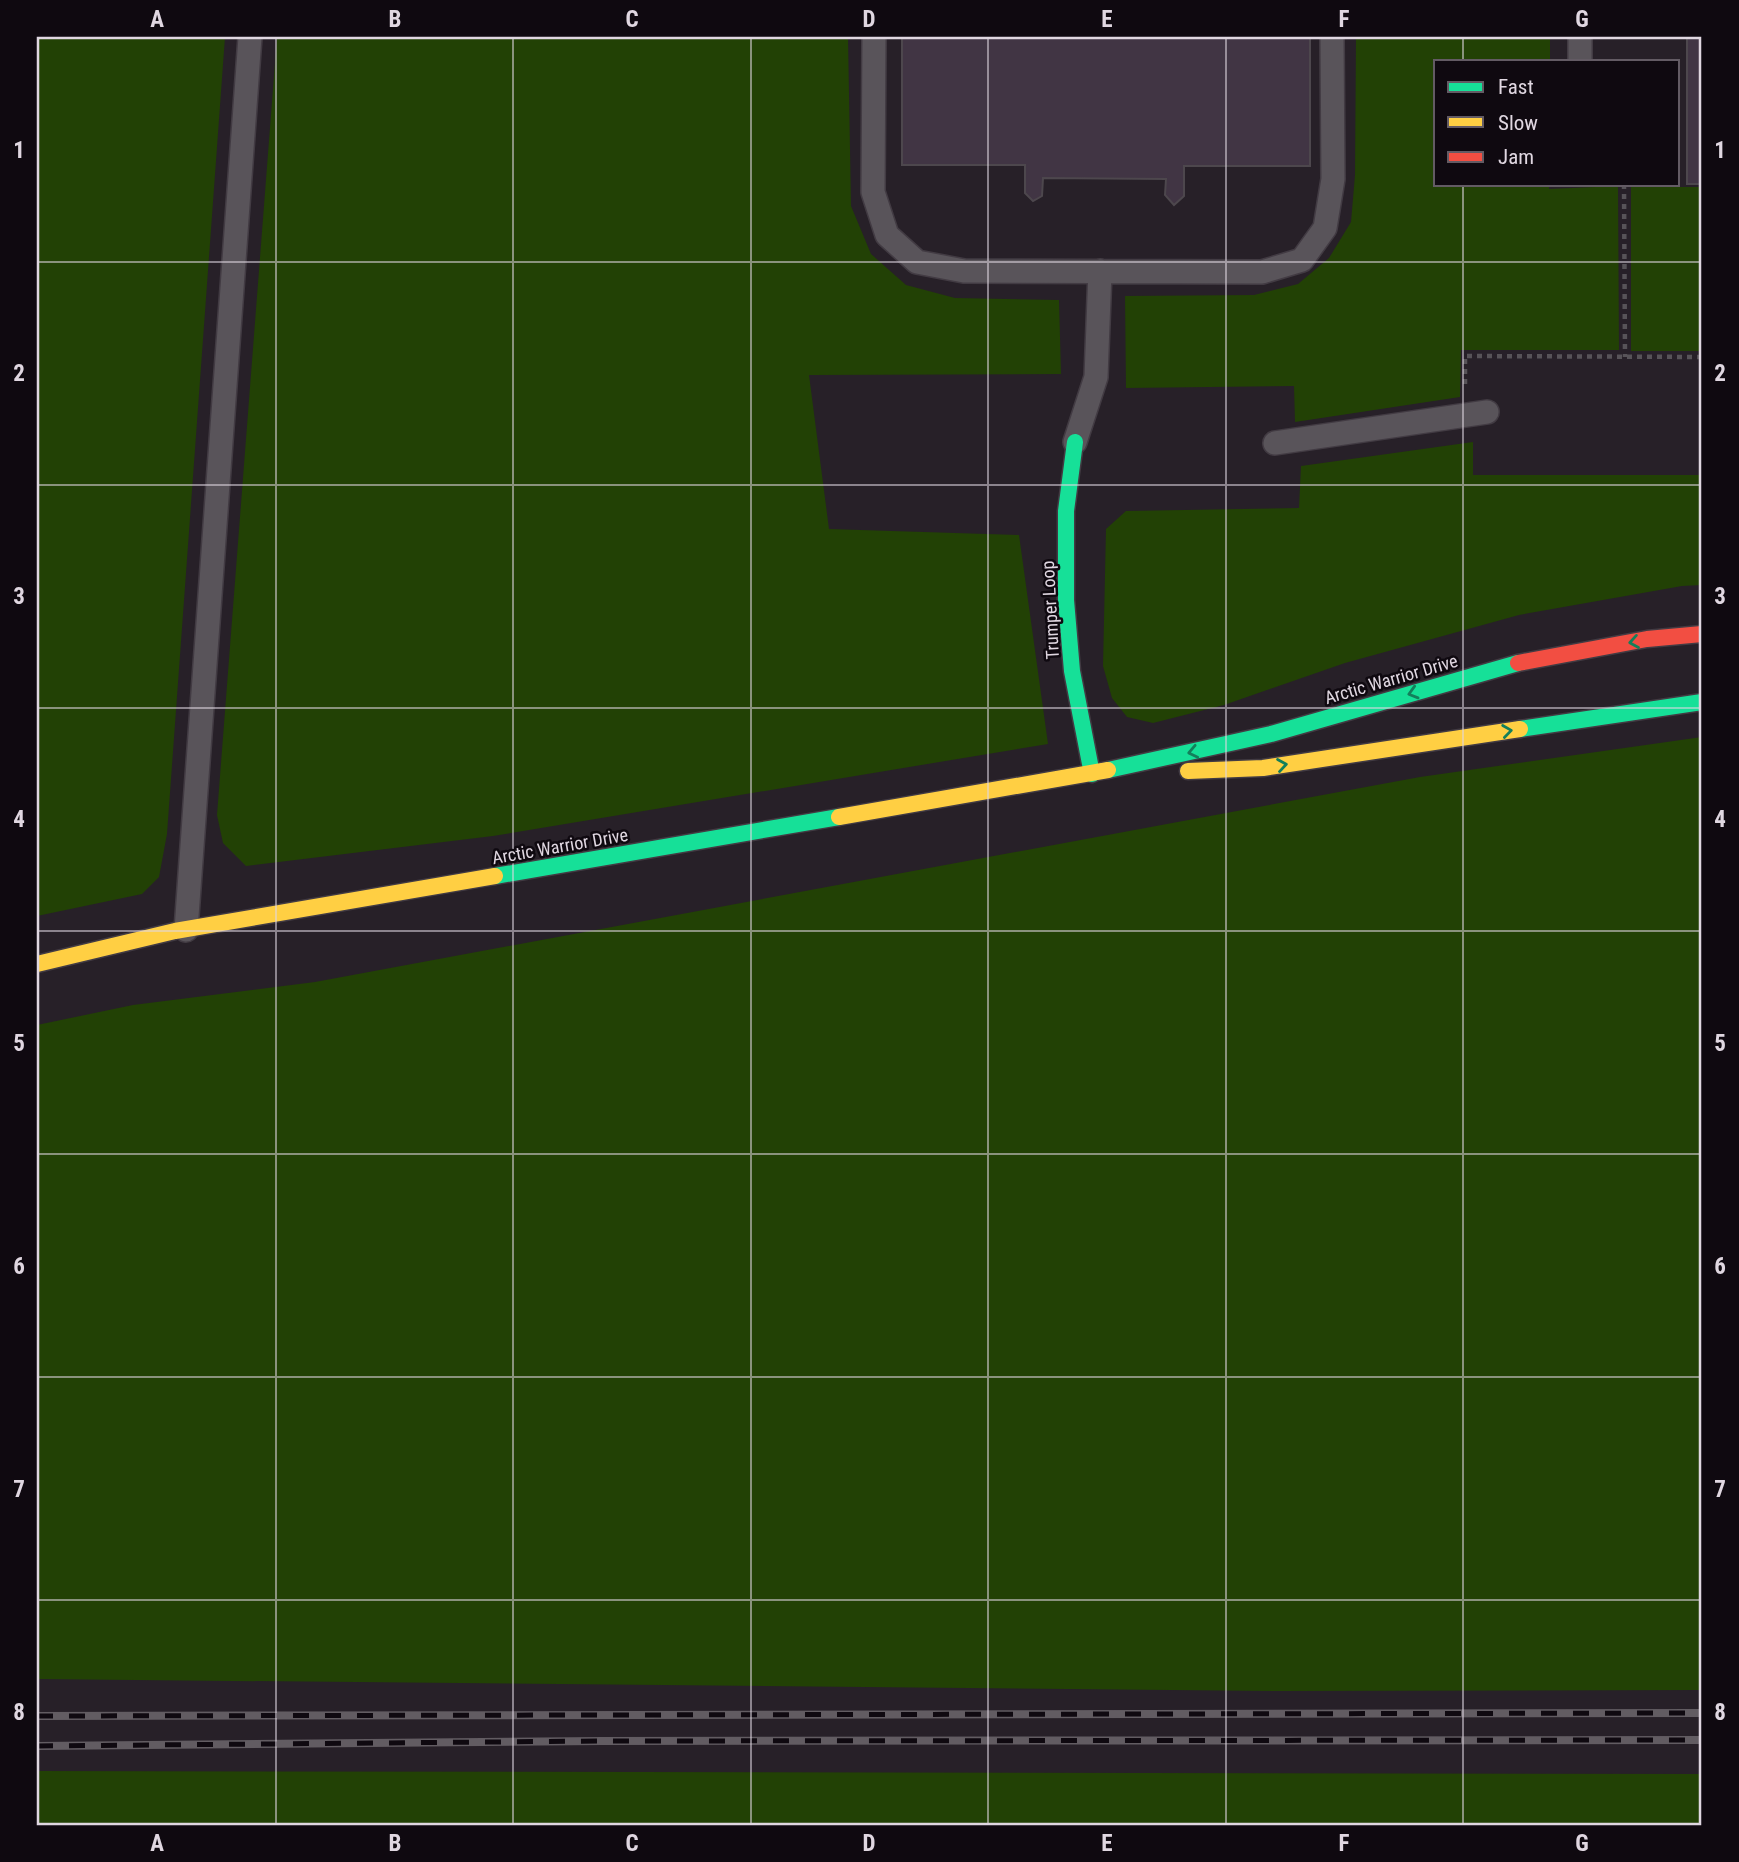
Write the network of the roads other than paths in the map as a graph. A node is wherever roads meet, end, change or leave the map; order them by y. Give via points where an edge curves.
1 (250, 37) edge
2 (874, 37) edge
3 (1332, 37) edge
4 (1580, 37) edge
5 (1580, 60) edge
6 (1100, 271) junction
7 (1487, 412) dead end
8 (1075, 442) joint
9 (1275, 443) dead end
10 (1702, 634) edge
11 (1702, 702) edge
12 (1092, 774) junction
13 (186, 930) junction
14 (37, 964) edge

1 - 13 lane
2 - 6 lane via 873,192 887,235 917,262 964,271
3 - 6 lane via 1333,179 1325,228 1303,260 1262,272
4 - 5 lane
6 - 8 lane via 1096,377
7 - 9 lane
8 - 12 main road, Trumper Loop via 1066,511 1066,600 1072,671
10 -> 12 main road, Arctic Warrior Drive via 1647,639 1511,664 1271,734
12 -> 11 main road, Arctic Warrior Drive via 1263,768
12 - 13 main road, Arctic Warrior Drive
13 - 14 main road, Arctic Warrior Drive

